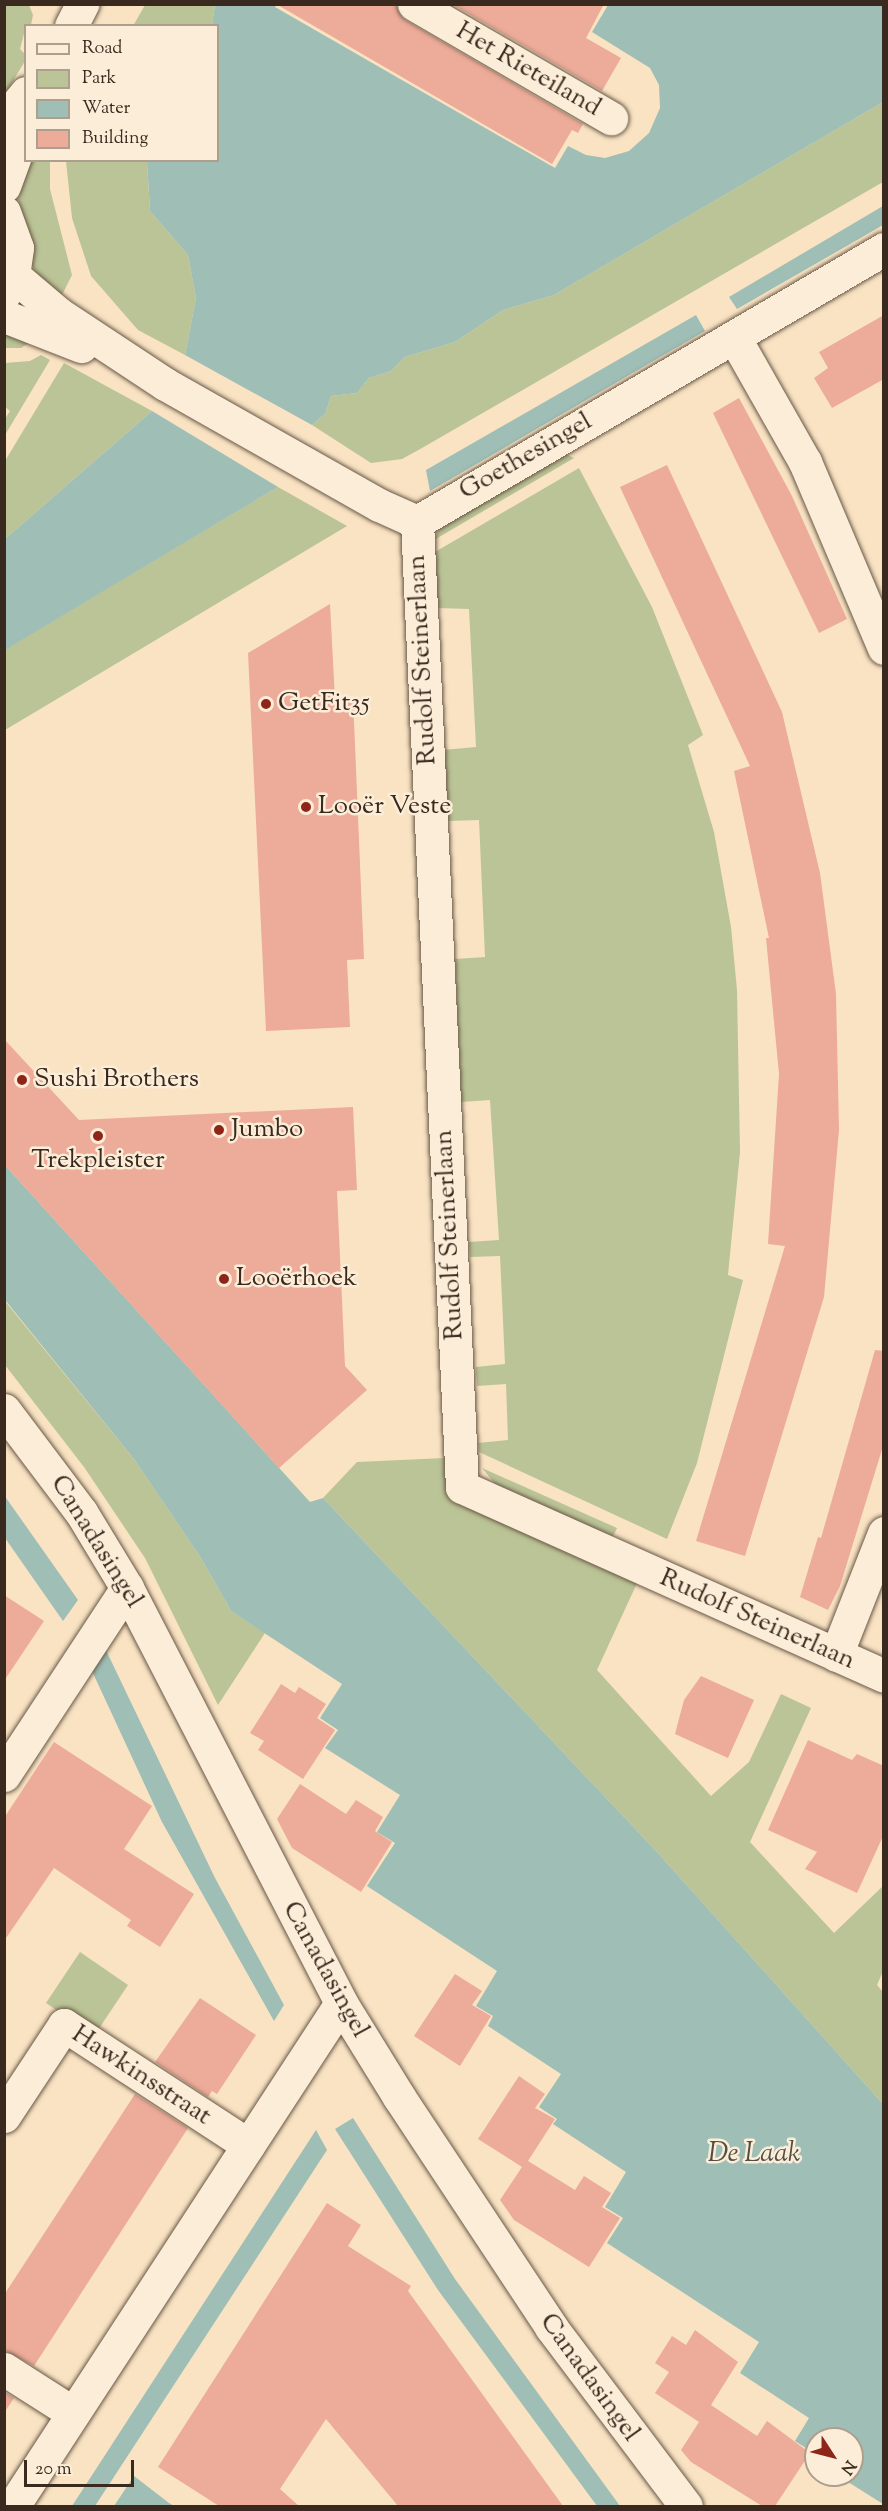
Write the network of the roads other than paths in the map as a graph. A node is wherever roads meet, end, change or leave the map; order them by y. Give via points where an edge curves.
1 (82, 4) edge
2 (414, 4) edge
3 (72, 24) edge
4 (24, 95) edge
5 (611, 118) dead end
6 (4, 120) edge
7 (24, 131) edge
8 (4, 186) edge
9 (4, 212) edge
10 (884, 249) edge
11 (9, 284) edge
12 (4, 316) edge
13 (734, 337) junction
14 (165, 384) junction
15 (417, 522) junction
16 (884, 648) edge
17 (4, 1410) edge
18 (884, 1533) edge
19 (127, 1588) junction
20 (836, 1655) junction
21 (884, 1676) edge
22 (4, 1775) edge
23 (341, 2003) junction
24 (4, 2116) edge
25 (248, 2145) junction
26 (4, 2369) edge
27 (73, 2413) junction
28 (13, 2506) edge
29 (686, 2506) edge

1 - 3 street
2 - 5 street, Het Rieteiland
4 - 6 street
7 - 8 street
9 - 11 street via 17,248
10 - 13 street, Goethesingel
11 - 14 street
12 - 14 street via 48,331
13 - 15 street, Goethesingel
13 - 16 street via 805,462
14 - 15 street via 379,505
15 - 20 street, Rudolf Steinerlaan via 462,1487
17 - 19 street, Canadasingel via 81,1512
18 - 20 street
19 - 22 street
19 - 23 street, Canadasingel
20 - 21 street, Rudolf Steinerlaan
23 - 25 street
23 - 29 street, Canadasingel via 487,2235
24 - 25 street, Hawkinsstraat via 64,2025
25 - 27 street
26 - 27 street
27 - 28 street

